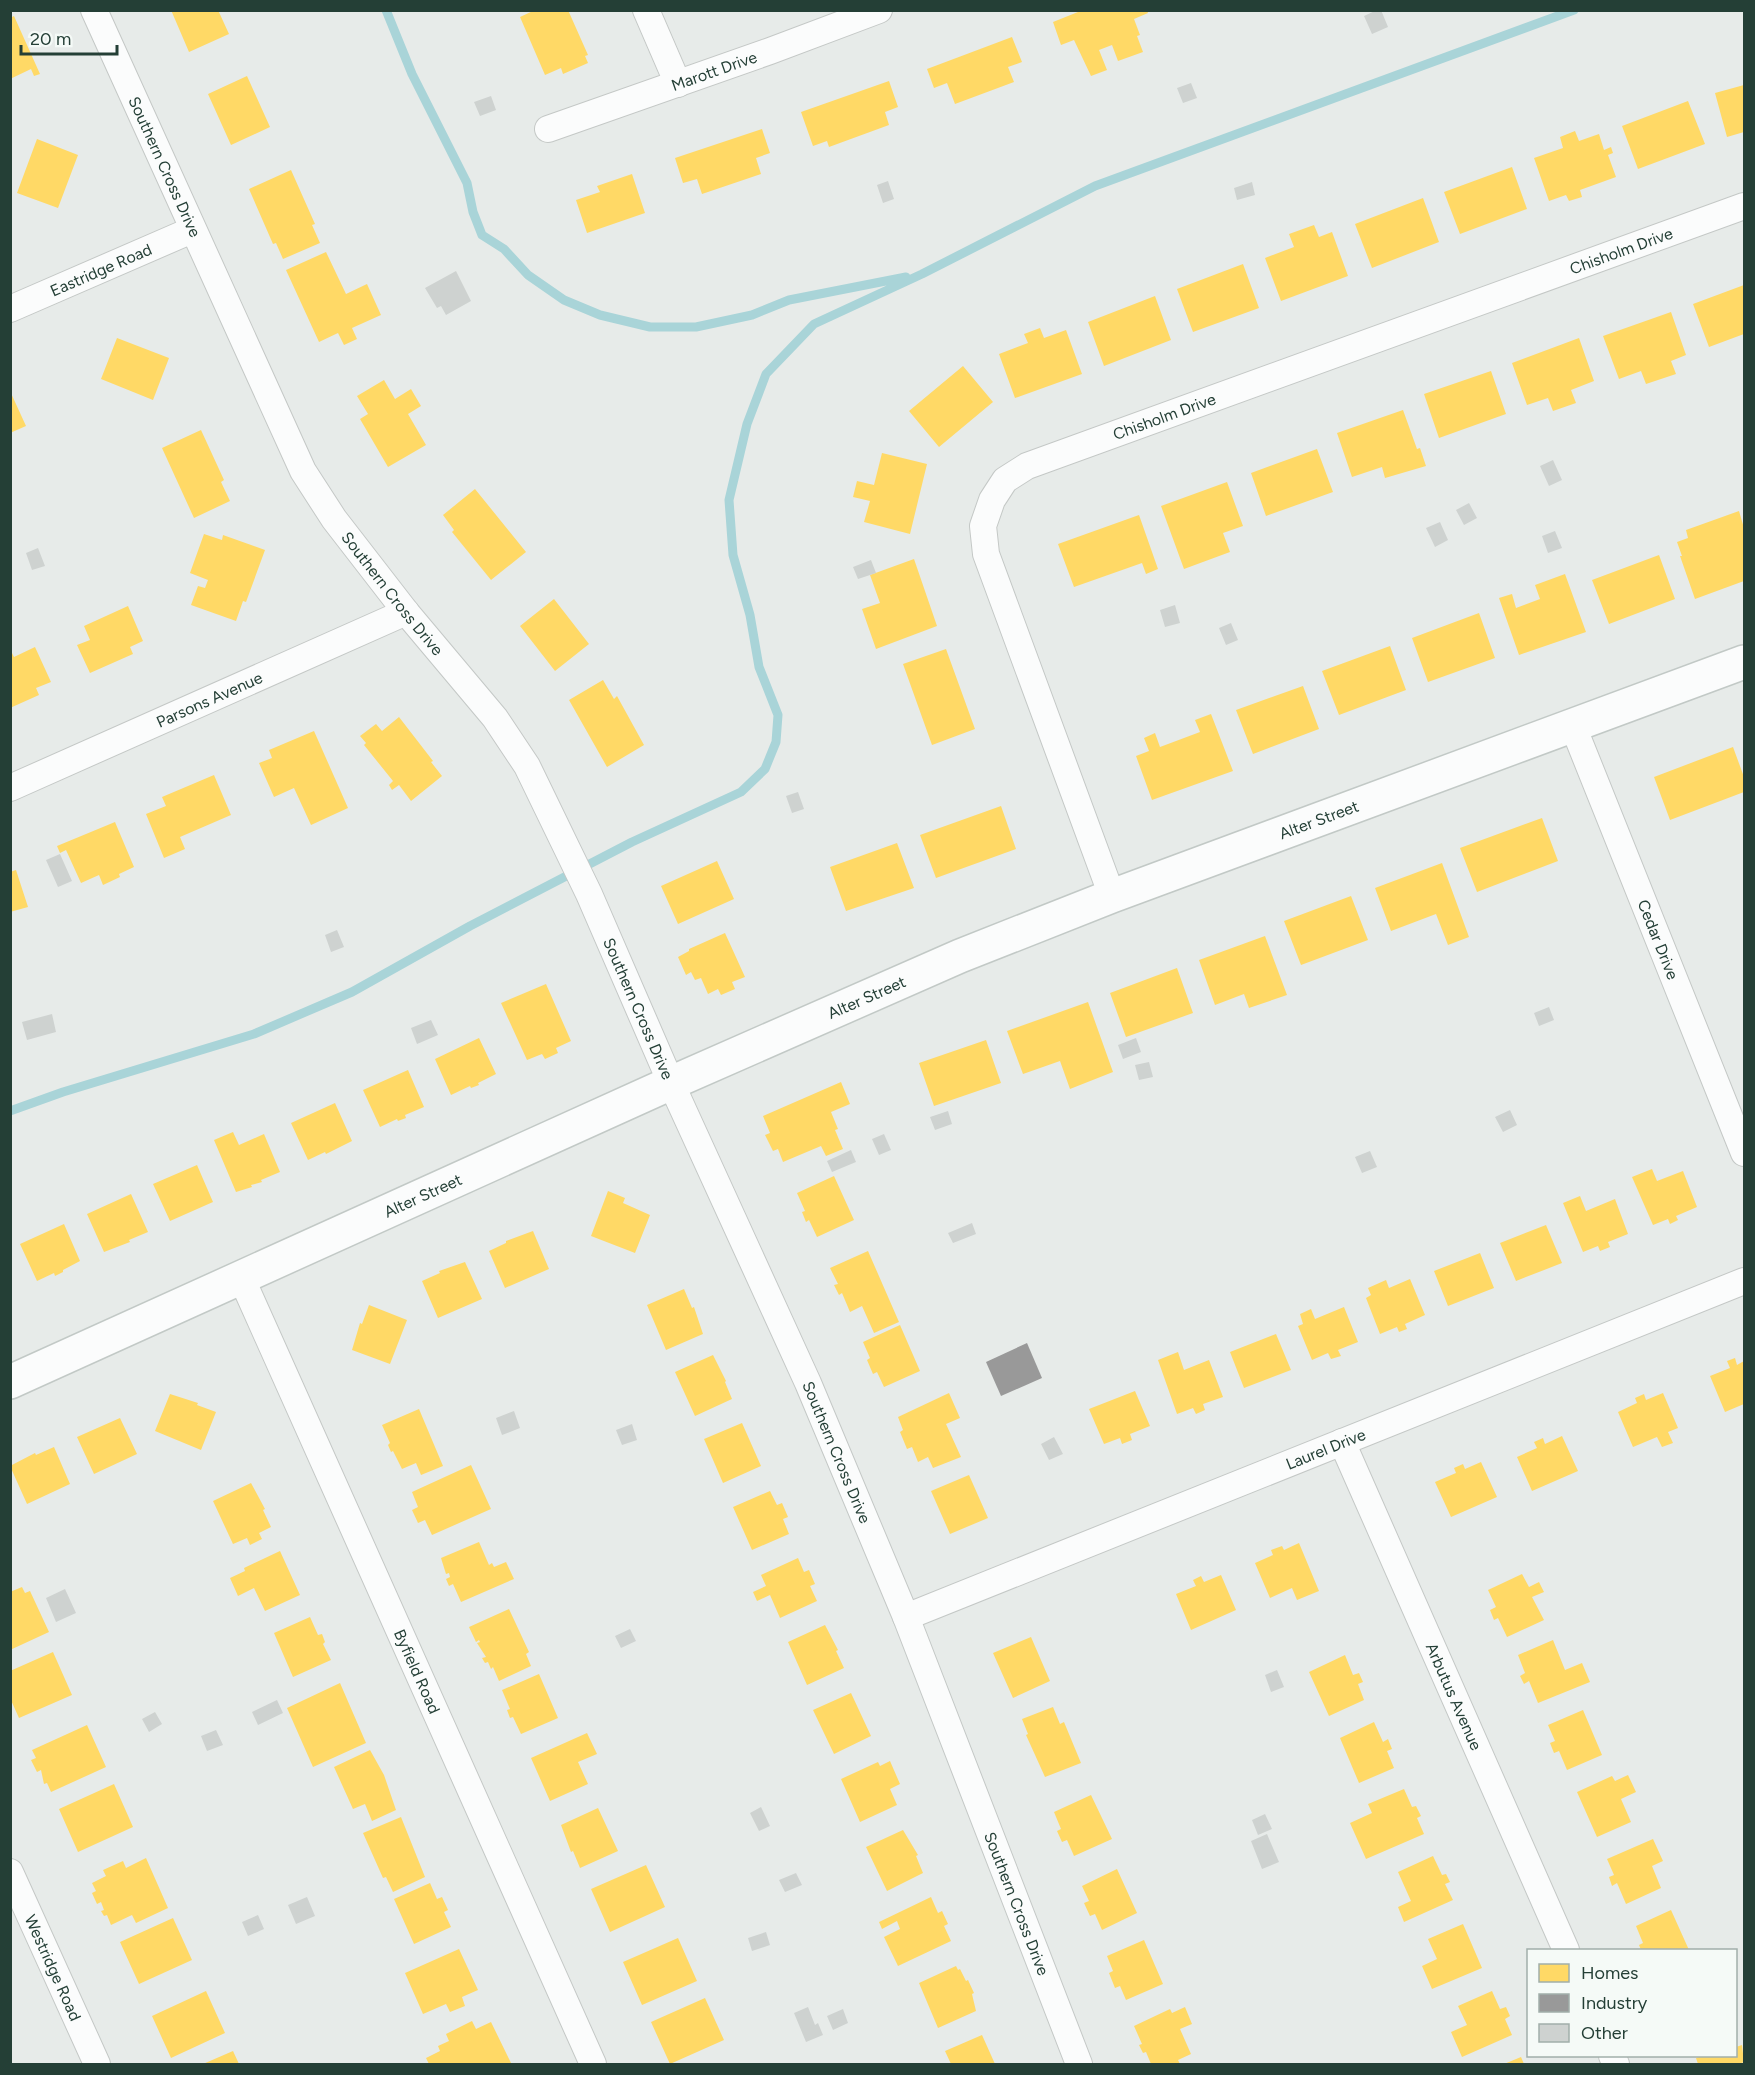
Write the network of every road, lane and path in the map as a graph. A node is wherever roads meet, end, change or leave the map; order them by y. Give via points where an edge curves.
1 (93, 10) edge
2 (646, 10) edge
3 (879, 10) edge
4 (678, 84) junction
5 (548, 129) dead end
6 (1744, 206) edge
7 (192, 230) junction
8 (10, 309) edge
9 (406, 612) junction
10 (1744, 662) edge
11 (1573, 726) junction
12 (10, 788) edge
13 (1112, 896) junction
14 (671, 1083) junction
15 (1744, 1153) edge
16 (241, 1277) junction
17 (1744, 1281) edge
18 (10, 1382) edge
19 (1342, 1442) junction
20 (906, 1617) junction
21 (10, 1872) edge
22 (1566, 1949) edge
23 (97, 2064) edge
24 (593, 2064) edge
25 (1079, 2064) edge

1 - 7 street, Southern Cross Drive
2 - 4 street
3 - 4 street, Marott Drive
4 - 5 street, Marott Drive
6 - 13 street, Chisholm Drive via 1027,466 1005,480 992,500 983,526 986,554
7 - 8 street, Eastridge Road
7 - 9 street, Southern Cross Drive via 303,471 334,519
9 - 12 street, Parsons Avenue
9 - 14 street, Southern Cross Drive via 495,718 527,766 589,894
10 - 11 street, Alter Street
11 - 13 street, Alter Street
11 - 15 street, Cedar Drive
13 - 14 street, Alter Street via 960,956
14 - 16 street, Alter Street
14 - 20 street, Southern Cross Drive via 808,1383
16 - 18 street, Alter Street
16 - 24 street, Byfield Road
17 - 19 street, Laurel Drive
19 - 20 street, Laurel Drive
19 - 22 street, Arbutus Avenue
20 - 25 street, Southern Cross Drive
21 - 23 street, Westridge Road

